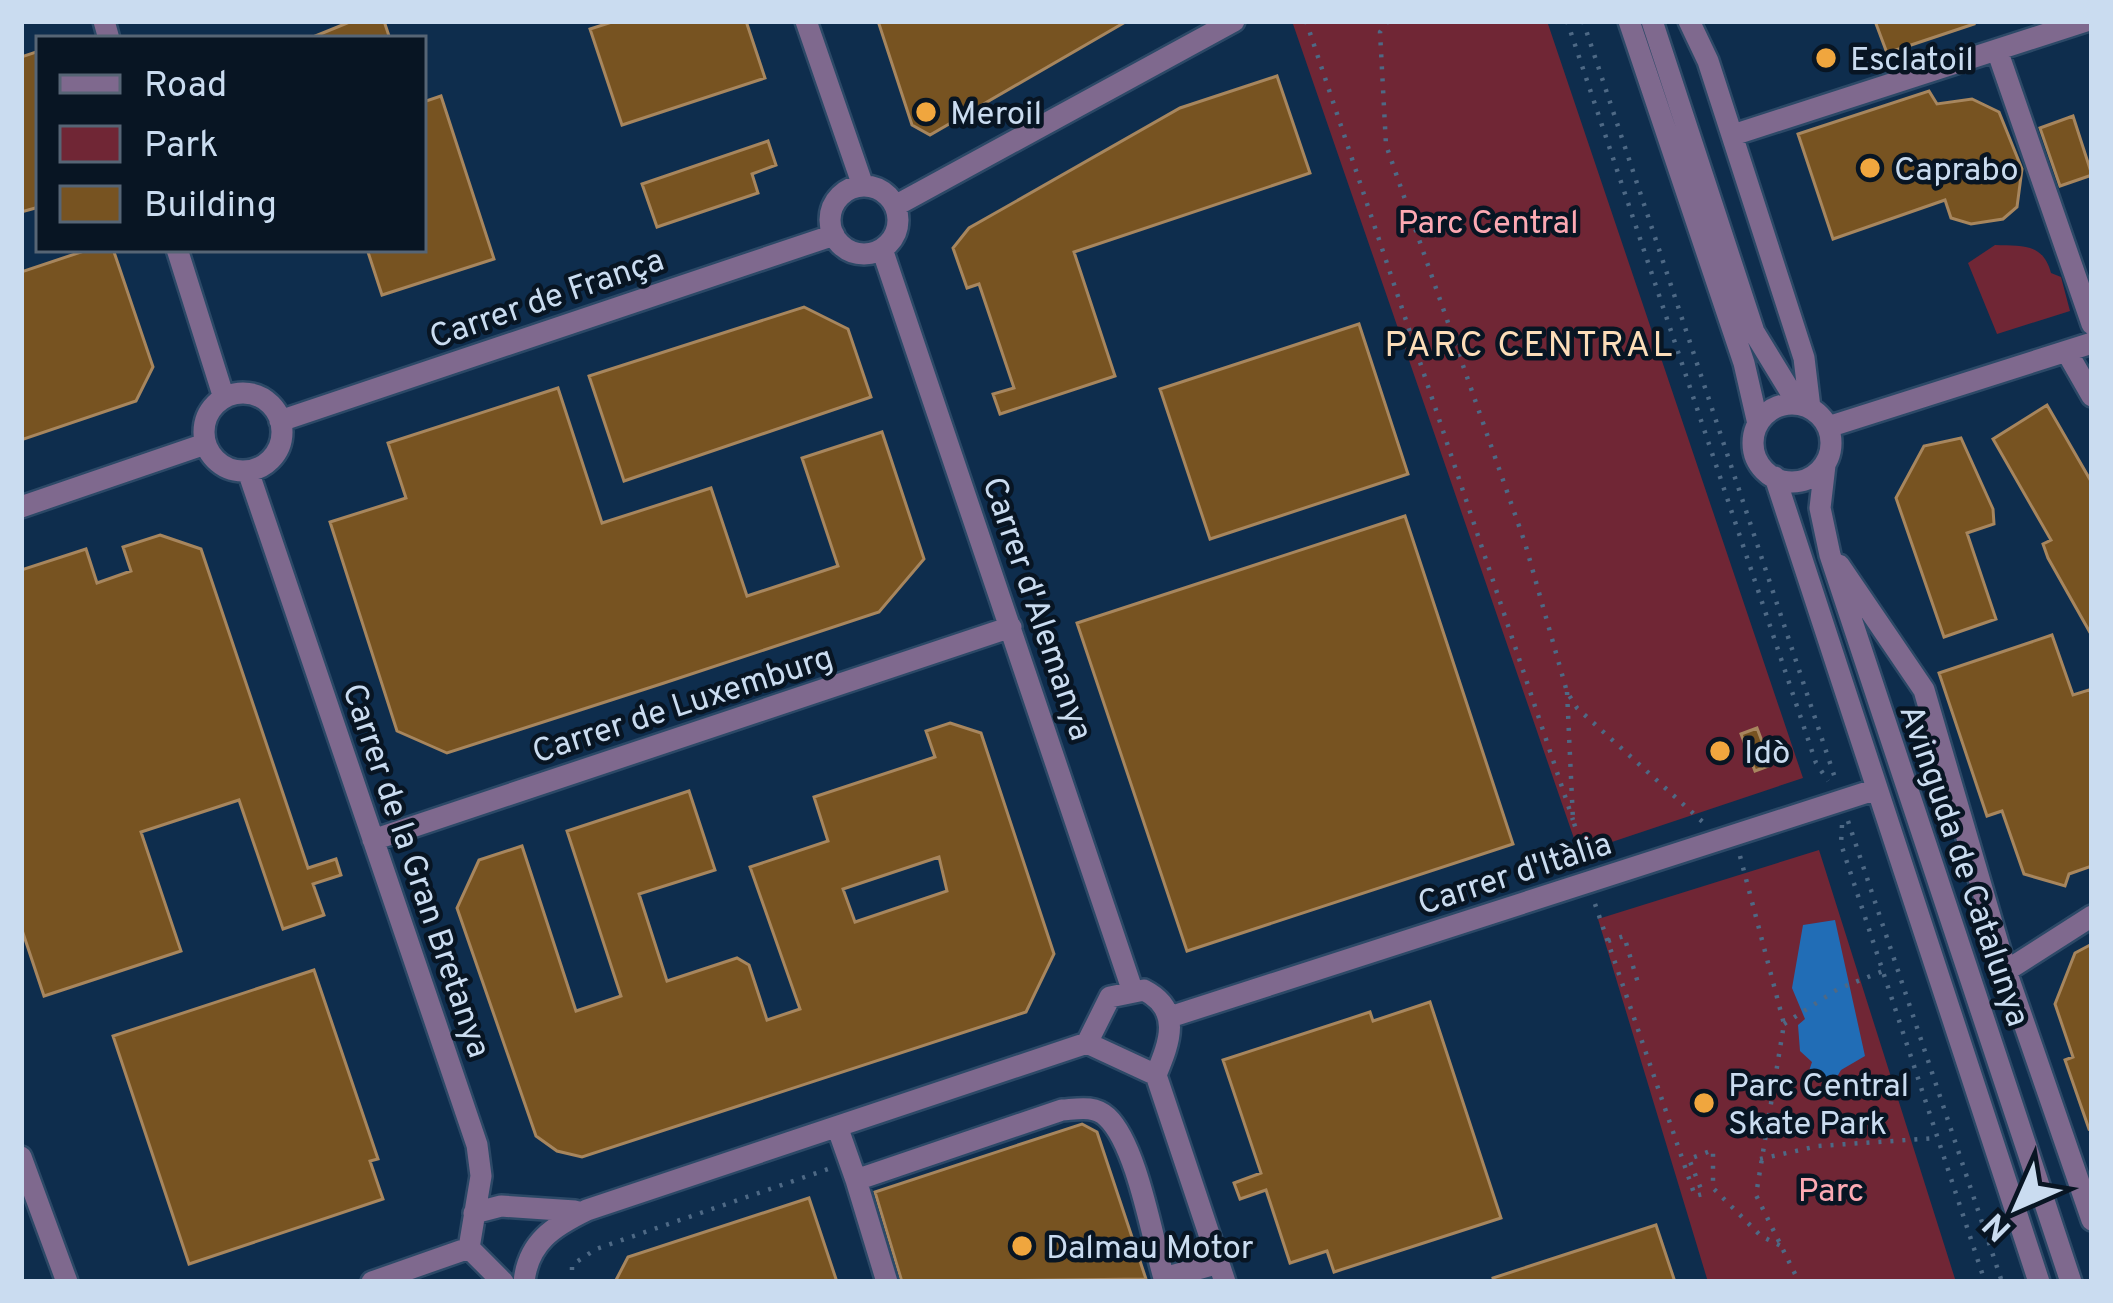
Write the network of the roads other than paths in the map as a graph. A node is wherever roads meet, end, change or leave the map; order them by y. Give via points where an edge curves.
1 (806, 21) edge
2 (1234, 21) edge
3 (1629, 21) edge
4 (1652, 21) edge
5 (1689, 21) edge
6 (2086, 21) edge
7 (1997, 50) junction
8 (1733, 135) junction
9 (863, 186) junction
10 (896, 206) junction
11 (834, 235) junction
12 (882, 249) junction
13 (178, 252) edge
14 (2092, 324) edge
15 (2092, 343) edge
16 (2068, 354) junction
17 (2092, 396) edge
18 (224, 398) junction
19 (1804, 406) junction
20 (280, 421) junction
21 (1758, 424) junction
22 (1828, 427) junction
23 (205, 444) junction
24 (1825, 465) junction
25 (248, 471) junction
26 (1775, 477) junction
27 (21, 507) edge
28 (1829, 555) junction
29 (1011, 627) junction
30 (1877, 789) junction
31 (373, 840) junction
32 (2092, 916) edge
33 (2006, 971) junction
34 (1132, 989) junction
35 (1170, 1017) junction
36 (1087, 1043) junction
37 (1156, 1075) junction
38 (838, 1130) junction
39 (21, 1157) edge
40 (856, 1180) junction
41 (587, 1210) junction
42 (474, 1214) junction
43 (2092, 1220) edge
44 (470, 1248) junction
45 (1222, 1272) edge
46 (67, 1282) edge
47 (372, 1282) edge
48 (503, 1282) edge
49 (524, 1282) edge
50 (887, 1282) edge
51 (2039, 1282) edge
52 (2071, 1282) edge

1 - 9 street
2 - 10 street
3 - 21 street
4 - 19 street via 1754,332
5 - 8 street
6 - 7 street
7 - 8 street
7 - 14 street
8 - 19 street via 1804,358
9 - 10 street
9 - 11 street via 835,202
10 - 12 street via 897,230
11 - 12 street via 855,253
11 - 20 street, Carrer de França
12 - 29 street, Carrer d'Alemanya
13 - 18 street
15 - 16 street
16 - 17 street
16 - 22 street
18 - 20 street via 260,397
18 - 23 street via 206,418
19 - 21 street via 1775,408
19 - 22 street
20 - 25 street via 276,453
21 - 26 street via 1755,454
22 - 24 street
23 - 25 street via 222,466
23 - 27 street
24 - 26 street via 1808,479
24 - 28 street, Avinguda de Catalunya via 1820,508
25 - 31 street, Carrer de la Gran Bretanya
26 - 30 street, Avinguda de Catalunya
28 - 33 street via 1924,690
28 - 52 street, Avinguda de Catalunya
29 - 31 street, Carrer de Luxemburg
29 - 34 street, Carrer d'Alemanya
30 - 35 street, Carrer d'Itàlia via 1593,891
30 - 51 street, Avinguda de Catalunya
31 - 42 street, Carrer de la Gran Bretanya via 477,1145
32 - 33 street
33 - 43 street
34 - 35 street via 1156,996
34 - 36 street via 1102,1005
35 - 37 street
36 - 37 street
36 - 38 street
37 - 45 street
38 - 40 street
38 - 41 street
39 - 46 street
40 - 45 street via 1088,1108 1106,1116 1125,1144 1164,1278
40 - 50 street
41 - 42 street via 501,1206
41 - 49 street via 534,1247
42 - 44 street, Carrer de la Gran Bretanya
44 - 47 street
44 - 48 street

